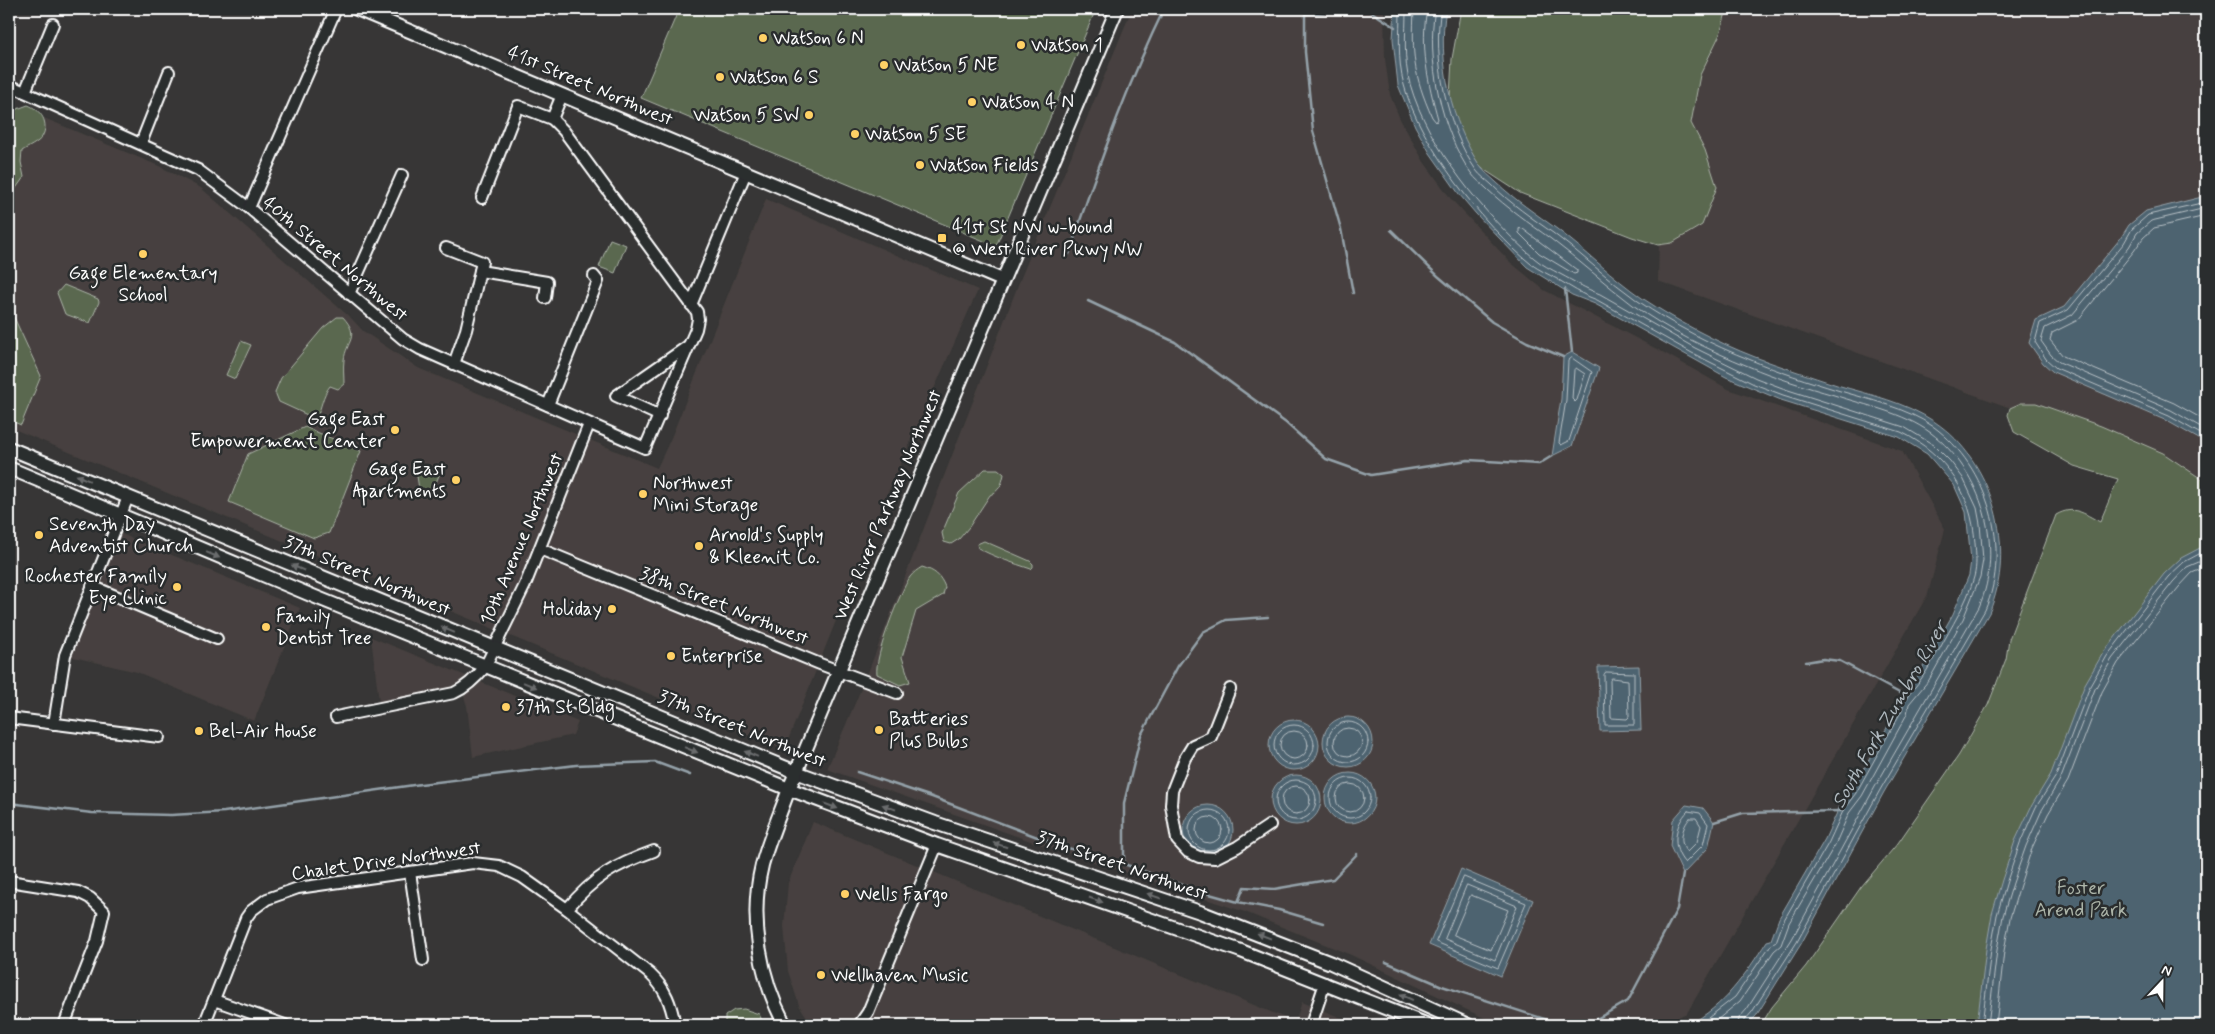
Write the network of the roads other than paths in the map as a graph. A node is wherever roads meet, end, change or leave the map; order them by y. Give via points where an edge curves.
1 (336, 9) edge
2 (357, 9) edge
3 (1117, 9) edge
4 (53, 24) dead end
5 (170, 72) dead end
6 (9, 85) edge
7 (25, 92) junction
8 (562, 95) junction
9 (552, 120) junction
10 (141, 143) junction
11 (746, 172) junction
12 (402, 175) dead end
13 (482, 198) dead end
14 (249, 208) junction
15 (446, 248) dead end
16 (480, 271) junction
17 (594, 276) dead end
18 (1002, 280) junction
19 (350, 294) junction
20 (545, 298) dead end
21 (691, 305) junction
22 (689, 345) junction
23 (454, 364) junction
24 (548, 405) junction
25 (660, 416) junction
26 (589, 424) junction
27 (9, 448) edge
28 (9, 468) edge
29 (128, 497) junction
30 (120, 516) junction
31 (540, 549) junction
32 (92, 586) junction
33 (217, 639) dead end
34 (493, 649) junction
35 (485, 667) junction
36 (839, 670) junction
37 (1230, 690) dead end
38 (897, 693) dead end
39 (336, 717) dead end
40 (9, 718) edge
41 (54, 724) junction
42 (159, 737) dead end
43 (796, 772) junction
44 (789, 789) junction
45 (1270, 825) dead end
46 (937, 845) junction
47 (654, 851) dead end
48 (410, 872) junction
49 (9, 881) edge
50 (567, 909) junction
51 (1200, 912) junction
52 (1192, 933) junction
53 (423, 960) dead end
54 (1325, 983) junction
55 (214, 1000) junction
56 (64, 1025) edge
57 (204, 1025) edge
58 (285, 1025) edge
59 (675, 1025) edge
60 (785, 1025) edge
61 (859, 1025) edge
62 (1311, 1025) edge
63 (1428, 1025) edge
64 (1468, 1025) edge

1 - 14 street
2 - 8 main road, 41st Street Northwest
3 - 18 main road, West River Parkway Northwest
4 - 7 street
5 - 10 street
6 - 7 street, 40th Street Northwest
7 - 10 street, 40th Street Northwest
8 - 9 street
8 - 11 main road, 41st Street Northwest
9 - 13 street via 518,106
9 - 21 street via 564,130
10 - 14 street, 40th Street Northwest via 193,167
11 - 18 main road, 41st Street Northwest
11 - 21 street
12 - 19 street
14 - 19 street, 40th Street Northwest
15 - 16 street via 482,262
16 - 20 street via 547,282
16 - 23 street
17 - 24 street via 598,281
18 - 36 main road, West River Parkway Northwest
19 - 23 street, 40th Street Northwest via 403,339
21 - 22 street via 698,319
22 - 25 street
22 - 25 street via 616,396
23 - 24 street, 40th Street Northwest
24 - 26 street, 40th Street Northwest
25 - 26 street, 40th Street Northwest via 645,448
26 - 31 street, 10th Avenue Northwest
29 -> 27 main road, 37th Street Northwest
28 - 30 main road, 37th Street Northwest
29 - 30 street
34 -> 29 main road, 37th Street Northwest
30 - 32 street
30 -> 35 main road, 37th Street Northwest
31 - 34 street, 10th Avenue Northwest
31 - 36 street, 38th Street Northwest
32 - 33 street
32 - 41 street via 65,655
34 - 35 street, 10th Avenue Northwest
43 -> 34 main road, 37th Street Northwest
35 - 39 street, 10th Avenue Northwest via 470,684 454,693
35 -> 44 main road, 37th Street Northwest
36 - 38 street, 38th Street Northwest
36 - 43 main road, West River Parkway Northwest
37 - 45 street via 1211,736 1193,745 1184,758 1172,791 1177,840 1188,852 1215,858
40 - 41 street
41 - 42 street
43 - 44 main road, West River Parkway Northwest
51 -> 43 main road, 37th Street Northwest via 935,824
44 -> 46 main road, 37th Street Northwest
44 - 60 main road, West River Parkway Northwest via 762,866 757,902 758,941 765,975
46 -> 52 main road, 37th Street Northwest
46 - 61 street via 868,1012
47 - 50 street via 633,858 596,879
48 - 50 street, Chalet Drive Northwest via 487,863 522,877
48 - 53 street
48 - 55 street, Chalet Drive Northwest via 298,888 267,899 246,918
49 - 56 street via 78,892 104,911 97,941
50 - 59 street, Chalet Drive Northwest via 659,982 670,1001
51 - 52 main road
64 -> 51 main road, 37th Street Northwest via 1331,963
52 - 54 main road, 37th Street Northwest
54 - 62 street
54 - 63 main road, 37th Street Northwest
55 - 57 street, Chalet Drive Northwest
55 - 58 street

